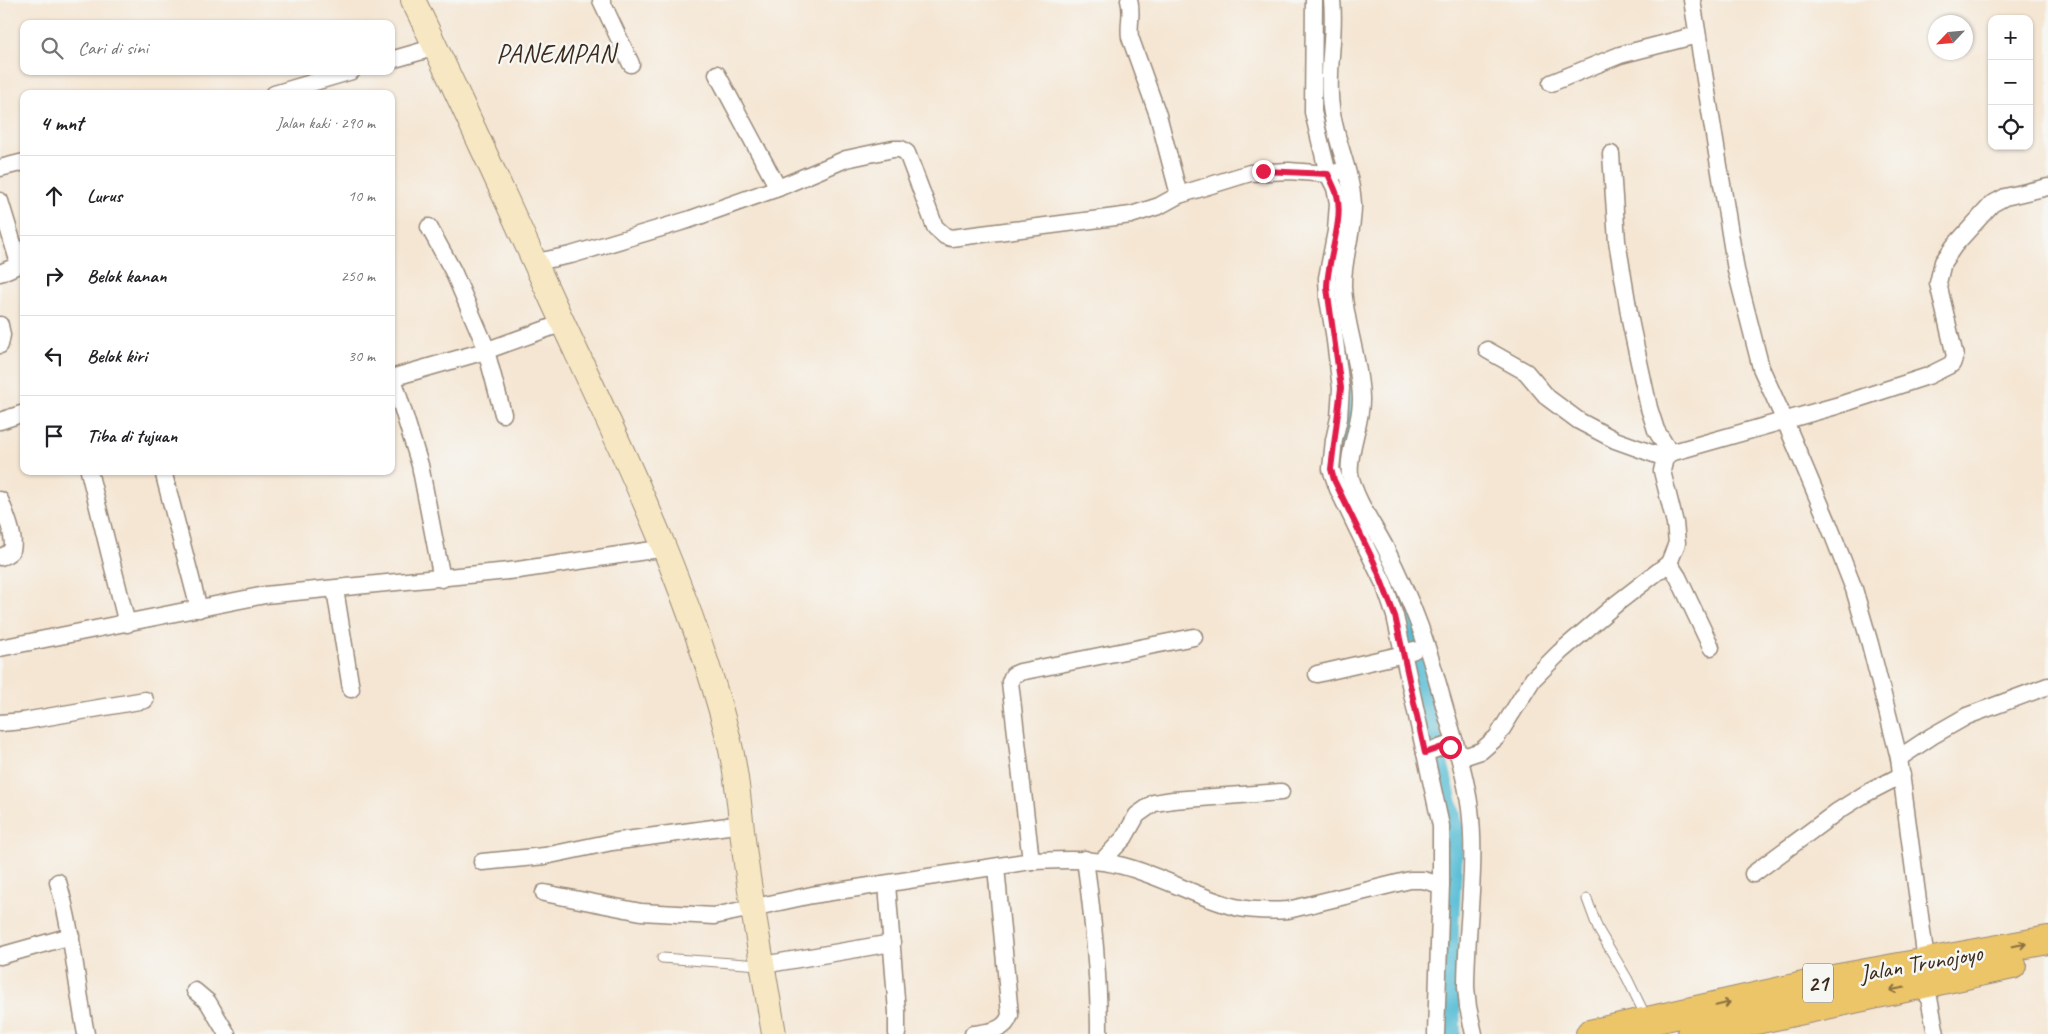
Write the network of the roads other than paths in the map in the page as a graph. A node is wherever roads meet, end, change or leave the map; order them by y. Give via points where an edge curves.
1 (413, 0) edge
2 (601, 0) edge
3 (1129, 0) edge
4 (1314, 0) edge
5 (1332, 0) edge
6 (1692, 0) edge
7 (1697, 35) junction
8 (436, 47) junction
9 (395, 59) edge
10 (631, 64) dead end
11 (717, 74) dead end
12 (338, 75) edge
13 (1551, 83) dead end
14 (288, 90) edge
15 (1611, 154) dead end
16 (20, 163) edge
17 (0, 168) edge
18 (1337, 172) junction
19 (2048, 187) edge
20 (778, 188) junction
21 (1179, 195) junction
22 (0, 201) edge
23 (429, 226) dead end
24 (536, 262) junction
25 (0, 273) edge
26 (564, 323) junction
27 (0, 325) edge
28 (0, 345) edge
29 (1487, 350) dead end
30 (485, 351) junction
31 (395, 377) edge
32 (395, 387) edge
33 (20, 414) edge
34 (503, 414) dead end
35 (0, 421) edge
36 (1785, 421) junction
37 (1668, 455) junction
38 (1340, 469) junction
39 (90, 475) edge
40 (164, 475) edge
41 (0, 500) edge
42 (666, 548) junction
43 (0, 557) edge
44 (1673, 570) junction
45 (442, 579) junction
46 (335, 589) junction
47 (199, 609) junction
48 (127, 624) junction
49 (1194, 637) dead end
50 (1711, 647) dead end
51 (0, 648) edge
52 (1414, 650) junction
53 (1317, 674) dead end
54 (2048, 686) edge
55 (352, 689) dead end
56 (145, 700) dead end
57 (0, 723) edge
58 (1440, 751) junction
59 (1899, 758) junction
60 (1902, 775) junction
61 (1281, 792) dead end
62 (742, 824) junction
63 (1085, 859) junction
64 (1032, 861) junction
65 (482, 862) dead end
66 (1102, 862) junction
67 (996, 867) junction
68 (1753, 874) dead end
69 (58, 882) dead end
70 (887, 884) junction
71 (1441, 885) junction
72 (544, 892) dead end
73 (1587, 899) dead end
74 (754, 907) junction
75 (71, 936) junction
76 (2048, 940) edge
77 (892, 943) junction
78 (0, 956) edge
79 (662, 958) dead end
80 (2048, 958) edge
81 (763, 965) junction
82 (1926, 972) junction
83 (195, 991) dead end
84 (1649, 1024) junction
85 (1695, 1026) edge
86 (86, 1034) edge
87 (227, 1034) edge
88 (774, 1034) edge
89 (896, 1034) edge
90 (972, 1034) edge
91 (1099, 1034) edge
92 (1436, 1034) edge
93 (1474, 1034) edge
94 (1590, 1034) edge
95 (1936, 1034) edge

1 - 8 main road
2 - 10 street
3 - 21 street via 1132,11 1130,37 1158,114
4 - 18 street via 1311,99 1315,124
5 - 18 street via 1334,20 1329,87 1339,145
6 - 7 street
7 - 13 street via 1620,55
7 - 36 street via 1736,270 1761,368
8 - 9 street
8 - 24 main road
11 - 20 street
12 - 14 street
15 - 37 street via 1617,241 1631,324 1649,408
16 - 17 street
18 - 21 street via 1263,171
18 - 38 street via 1335,188 1338,203 1327,288 1341,388 1349,420 1334,440
19 - 36 street via 2006,197 1992,204 1944,262 1938,284 1955,356 1952,364 1928,376
20 - 21 street via 846,160 901,149 907,153 915,170 935,227 951,238 1131,215
20 - 24 street via 688,220 571,255
22 - 25 street via 18,260 14,267
23 - 30 street via 453,271
24 - 26 main road
26 - 30 street
26 - 42 main road
27 - 28 street
29 - 37 street via 1526,372 1548,398 1579,421 1615,440
30 - 31 street
30 - 34 street
32 - 45 street via 420,465
33 - 35 street
36 - 37 street
36 - 59 street via 1854,589
37 - 44 street via 1662,471 1675,523 1677,543
38 - 52 street via 1403,585
38 - 52 street via 1334,480 1384,584 1395,616
39 - 48 street
40 - 47 street
41 - 43 street via 13,549
42 - 45 street
42 - 62 main road via 728,736
44 - 50 street
44 - 58 street via 1616,604 1545,666 1489,744 1472,755
45 - 46 street
46 - 47 street via 265,595
46 - 55 street
47 - 48 street
48 - 51 street
49 - 64 street via 1020,672 1012,677 1010,682
52 - 53 street
52 - 58 street
52 - 58 street via 1435,671
54 - 59 street via 1967,716
56 - 57 street
58 - 71 street
58 - 93 street via 1470,809 1472,862 1466,987
59 - 60 street
60 - 68 street via 1838,811
60 - 82 street
61 - 66 street via 1154,803 1137,815 1124,838
62 - 65 street via 612,842 545,856
62 - 74 main road
63 - 64 street
63 - 66 street
63 - 91 street via 1094,925
64 - 67 street
66 - 71 street via 1163,879 1236,907 1262,910 1288,910 1410,880
67 - 70 street
67 - 90 street via 1010,1015 997,1030
69 - 75 street
70 - 74 street
70 - 77 street
71 - 92 street
72 - 74 street via 640,912 696,916 714,916
73 - 84 lane via 1598,929
74 - 81 main road
75 - 78 street
75 - 86 street
82 -> 76 highway, Jalan Trunojoyo / 21
77 - 81 street
77 - 89 street
79 - 81 lane
80 - 82 highway, Jalan Trunojoyo / 21
81 - 88 main road
82 - 85 highway, Jalan Trunojoyo / 21 via 1839,978
82 - 95 street
83 - 87 street via 208,1002
84 - 85 highway, Jalan Trunojoyo / 21
84 - 94 highway, Jalan Trunojoyo / 21

